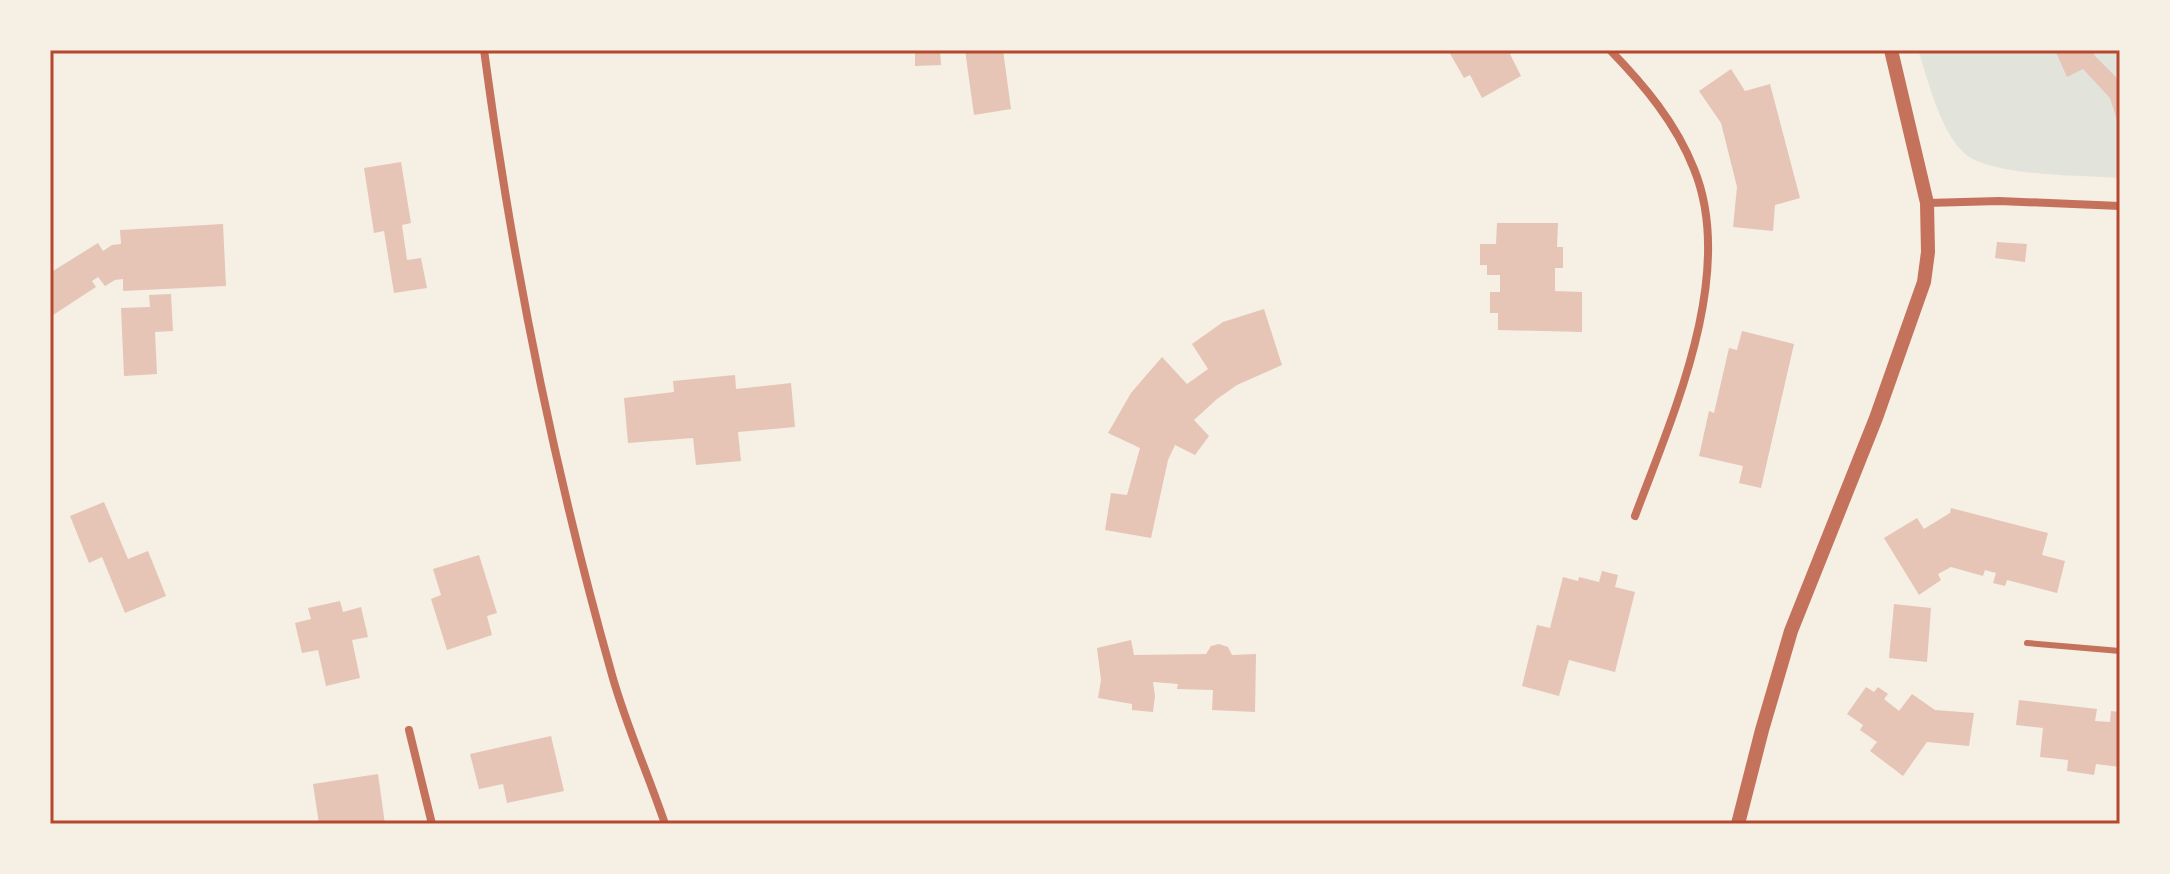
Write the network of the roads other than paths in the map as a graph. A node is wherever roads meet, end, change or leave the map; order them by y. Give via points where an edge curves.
1 (484, 50) edge
2 (1610, 50) edge
3 (1891, 50) edge
4 (1927, 203) junction
5 (2120, 206) edge
6 (1635, 516) dead end
7 (2027, 643) dead end
8 (2120, 651) edge
9 (409, 730) dead end
10 (432, 824) edge
11 (665, 824) edge
12 (1738, 824) edge

1 - 11 street via 508,215 546,409 613,678
2 - 6 street via 1637,77 1684,146 1696,171 1707,241 1699,328
3 - 4 street
4 - 5 street
4 - 12 street via 1928,252 1918,307 1791,631
7 - 8 lane
9 - 10 street

